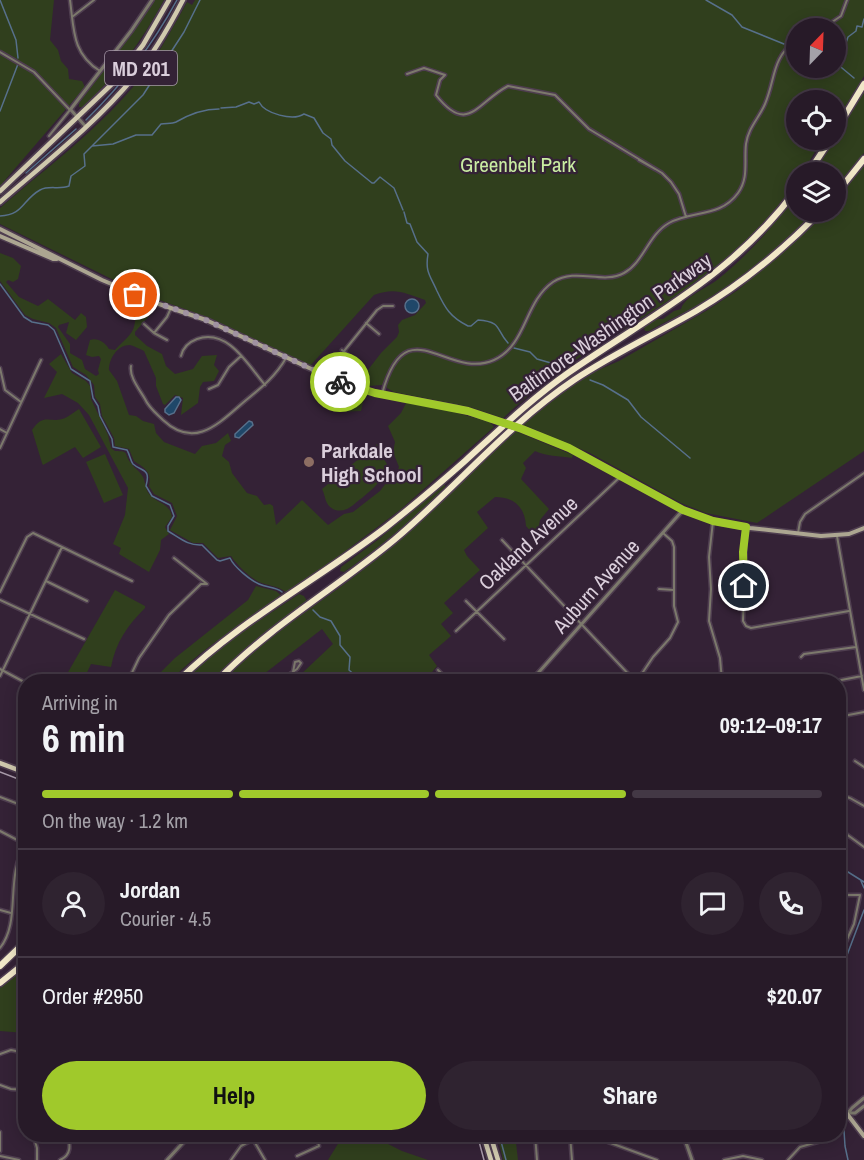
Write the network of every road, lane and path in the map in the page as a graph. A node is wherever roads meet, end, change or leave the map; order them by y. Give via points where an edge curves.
1 (70, 0) edge
2 (94, 0) edge
3 (152, 0) edge
4 (169, 0) edge
5 (183, 0) edge
6 (847, 0) edge
7 (72, 17) junction
8 (837, 18) edge
9 (0, 51) edge
10 (786, 51) edge
11 (100, 71) junction
12 (407, 74) dead end
13 (864, 84) edge
14 (70, 110) junction
15 (846, 114) edge
16 (78, 118) junction
17 (86, 127) junction
18 (49, 136) dead end
19 (864, 159) edge
20 (846, 182) edge
21 (0, 191) edge
22 (0, 202) edge
23 (786, 202) edge
24 (686, 217) junction
25 (809, 222) edge
26 (0, 229) edge
27 (0, 236) edge
28 (58, 260) junction
29 (393, 306) dead end
30 (171, 308) junction
31 (366, 323) junction
32 (144, 324) dead end
33 (154, 333) junction
34 (379, 334) dead end
35 (167, 340) dead end
36 (342, 350) junction
37 (181, 356) dead end
38 (241, 356) junction
39 (286, 358) junction
40 (41, 360) dead end
41 (356, 362) dead end
42 (131, 366) dead end
43 (0, 368) edge
44 (324, 375) junction
45 (265, 385) junction
46 (209, 389) dead end
47 (382, 394) junction
48 (21, 402) junction
49 (0, 429) edge
50 (7, 433) junction
51 (0, 448) edge
52 (864, 473) edge
53 (621, 476) junction
54 (683, 510) junction
55 (713, 521) junction
56 (746, 527) junction
57 (864, 528) edge
58 (663, 533) junction
59 (798, 533) junction
60 (837, 536) junction
61 (502, 540) dead end
62 (62, 546) junction
63 (174, 558) dead end
64 (526, 567) junction
65 (46, 581) junction
66 (132, 581) dead end
67 (659, 589) dead end
68 (675, 590) junction
69 (0, 592) edge
70 (0, 600) edge
71 (87, 601) dead end
72 (466, 602) dead end
73 (849, 611) junction
74 (477, 612) junction
75 (30, 614) junction
76 (580, 625) junction
77 (456, 631) dead end
78 (84, 639) dead end
79 (504, 639) dead end
80 (856, 647) junction
81 (801, 657) dead end
82 (1, 670) edge
83 (438, 670) dead end
84 (293, 672) dead end
85 (132, 674) edge
86 (186, 674) edge
87 (225, 674) edge
88 (290, 674) edge
89 (442, 674) edge
90 (537, 674) edge
91 (629, 674) edge
92 (641, 674) edge
93 (721, 674) edge
94 (0, 676) edge
95 (862, 676) junction
96 (18, 679) edge
97 (846, 679) edge
98 (864, 690) edge
99 (864, 712) edge
100 (846, 715) edge
101 (855, 761) dead end
102 (0, 763) edge
103 (864, 767) edge
104 (18, 770) edge
105 (0, 797) edge
106 (846, 797) edge
107 (18, 804) edge
108 (864, 806) edge
109 (0, 831) edge
110 (846, 834) edge
111 (18, 840) edge
112 (864, 847) edge
113 (18, 858) edge
114 (846, 895) edge
115 (0, 910) edge
116 (12, 913) junction
117 (846, 942) edge
118 (0, 948) edge
119 (18, 949) edge
120 (0, 966) edge
121 (18, 968) edge
122 (0, 982) edge
123 (18, 1051) edge
124 (0, 1054) edge
125 (0, 1085) edge
126 (18, 1089) edge
127 (864, 1098) edge
128 (864, 1106) edge
129 (848, 1113) junction
130 (0, 1132) edge
131 (864, 1136) edge
132 (35, 1142) edge
133 (69, 1142) edge
134 (184, 1142) edge
135 (248, 1142) edge
136 (254, 1142) edge
137 (318, 1142) edge
138 (485, 1142) edge
139 (492, 1142) edge
140 (536, 1142) edge
141 (571, 1142) edge
142 (608, 1142) edge
143 (686, 1142) edge
144 (814, 1142) edge
145 (0, 1151) edge
146 (0, 1156) edge
147 (297, 1156) dead end
148 (170, 1159) edge
149 (19, 1160) edge
150 (37, 1160) edge
151 (60, 1160) edge
152 (231, 1160) edge
153 (265, 1160) edge
154 (491, 1160) edge
155 (498, 1160) edge
156 (537, 1160) edge
157 (572, 1160) edge
158 (657, 1160) edge
159 (692, 1160) edge
160 (725, 1160) edge
161 (762, 1160) edge
162 (788, 1160) edge

1 - 7 street
2 - 7 street
3 - 11 street
4 - 16 main road, MD 201 via 129,64
5 - 17 main road, MD 201 via 142,67
6 - 8 street
7 - 11 street via 80,51
9 - 14 street via 34,72
10 - 24 street via 774,68 766,102 749,130 746,173 738,193 716,210
11 - 14 street
12 - 24 street via 426,68 445,75 436,96 449,110 462,115 474,113 508,86 550,93 586,127 660,171 676,189
13 - 15 highway
14 - 16 street
14 - 18 street
16 - 17 street
16 - 21 main road, MD 201
17 - 22 main road, MD 201
19 - 20 highway
23 - 86 highway, Baltimore-Washington Parkway via 717,273 548,387 400,516 223,642
24 - 47 street via 660,229 636,263 622,274 575,274 551,284 535,301 514,345 496,359 468,364 424,350 410,351 391,367
25 - 87 highway, Baltimore-Washington Parkway via 730,289 594,368 534,409 396,538 267,635
26 - 28 main road via 42,248
27 - 28 main road
28 - 30 main road
29 - 31 street via 379,308
30 - 33 street
30 - 39 main road
31 - 34 street
31 - 36 street
32 - 33 street
33 - 35 street
36 - 41 street
36 - 44 street
37 - 38 street via 188,344 208,337 224,341
38 - 45 street
38 - 46 street via 218,386
39 - 44 main road
39 - 45 street
40 - 48 street
42 - 45 street via 151,409 170,427 188,434 211,429
43 - 48 street via 4,390
44 - 47 main road
47 - 53 main road, bridge via 457,408 522,429
48 - 50 street
49 - 50 street
50 - 51 street
52 - 59 street via 805,514
53 - 54 main road
53 - 64 street, Oakland Avenue
54 - 55 main road
54 - 58 street, Auburn Avenue
55 - 56 main road
55 - 93 street via 709,621
56 - 59 main road
56 - 73 street via 746,626
57 - 60 main road
58 - 68 street via 674,547
58 - 76 street, Auburn Avenue
59 - 60 main road
60 - 73 street
61 - 64 street
62 - 65 street
62 - 66 street
62 - 69 street via 37,534 28,535
63 - 85 street via 207,584 201,584 172,610
64 - 74 street, Oakland Avenue
64 - 76 street
65 - 71 street
65 - 75 street
67 - 68 street
68 - 92 street via 677,626
70 - 75 street
72 - 74 street
73 - 80 street
74 - 77 street, Oakland Avenue
74 - 79 street
75 - 78 street
75 - 82 street
76 - 90 street, Auburn Avenue
76 - 91 street
80 - 81 street
80 - 95 street
82 - 94 street
82 - 96 street
83 - 89 street
84 - 88 street
95 - 97 street
95 - 98 street
99 - 100 street
101 - 103 street
102 - 104 main road
105 - 107 street
106 - 108 street
109 - 111 street
110 - 112 street
113 - 116 street
114 - 117 street via 861,896
115 - 116 street
116 - 118 street
119 - 120 highway
121 - 122 highway
123 - 124 street
125 - 126 street
127 - 129 street
128 - 129 street
129 - 131 main road
130 - 145 street
132 - 150 street
133 - 151 street via 68,1154
134 - 148 street
135 - 152 street
136 - 153 street
137 - 147 street via 319,1146
138 - 154 main road
139 - 155 main road
140 - 156 street
141 - 157 street
142 - 158 street
143 - 159 street
144 - 162 street via 798,1148
146 - 149 street
160 - 161 street via 743,1156

